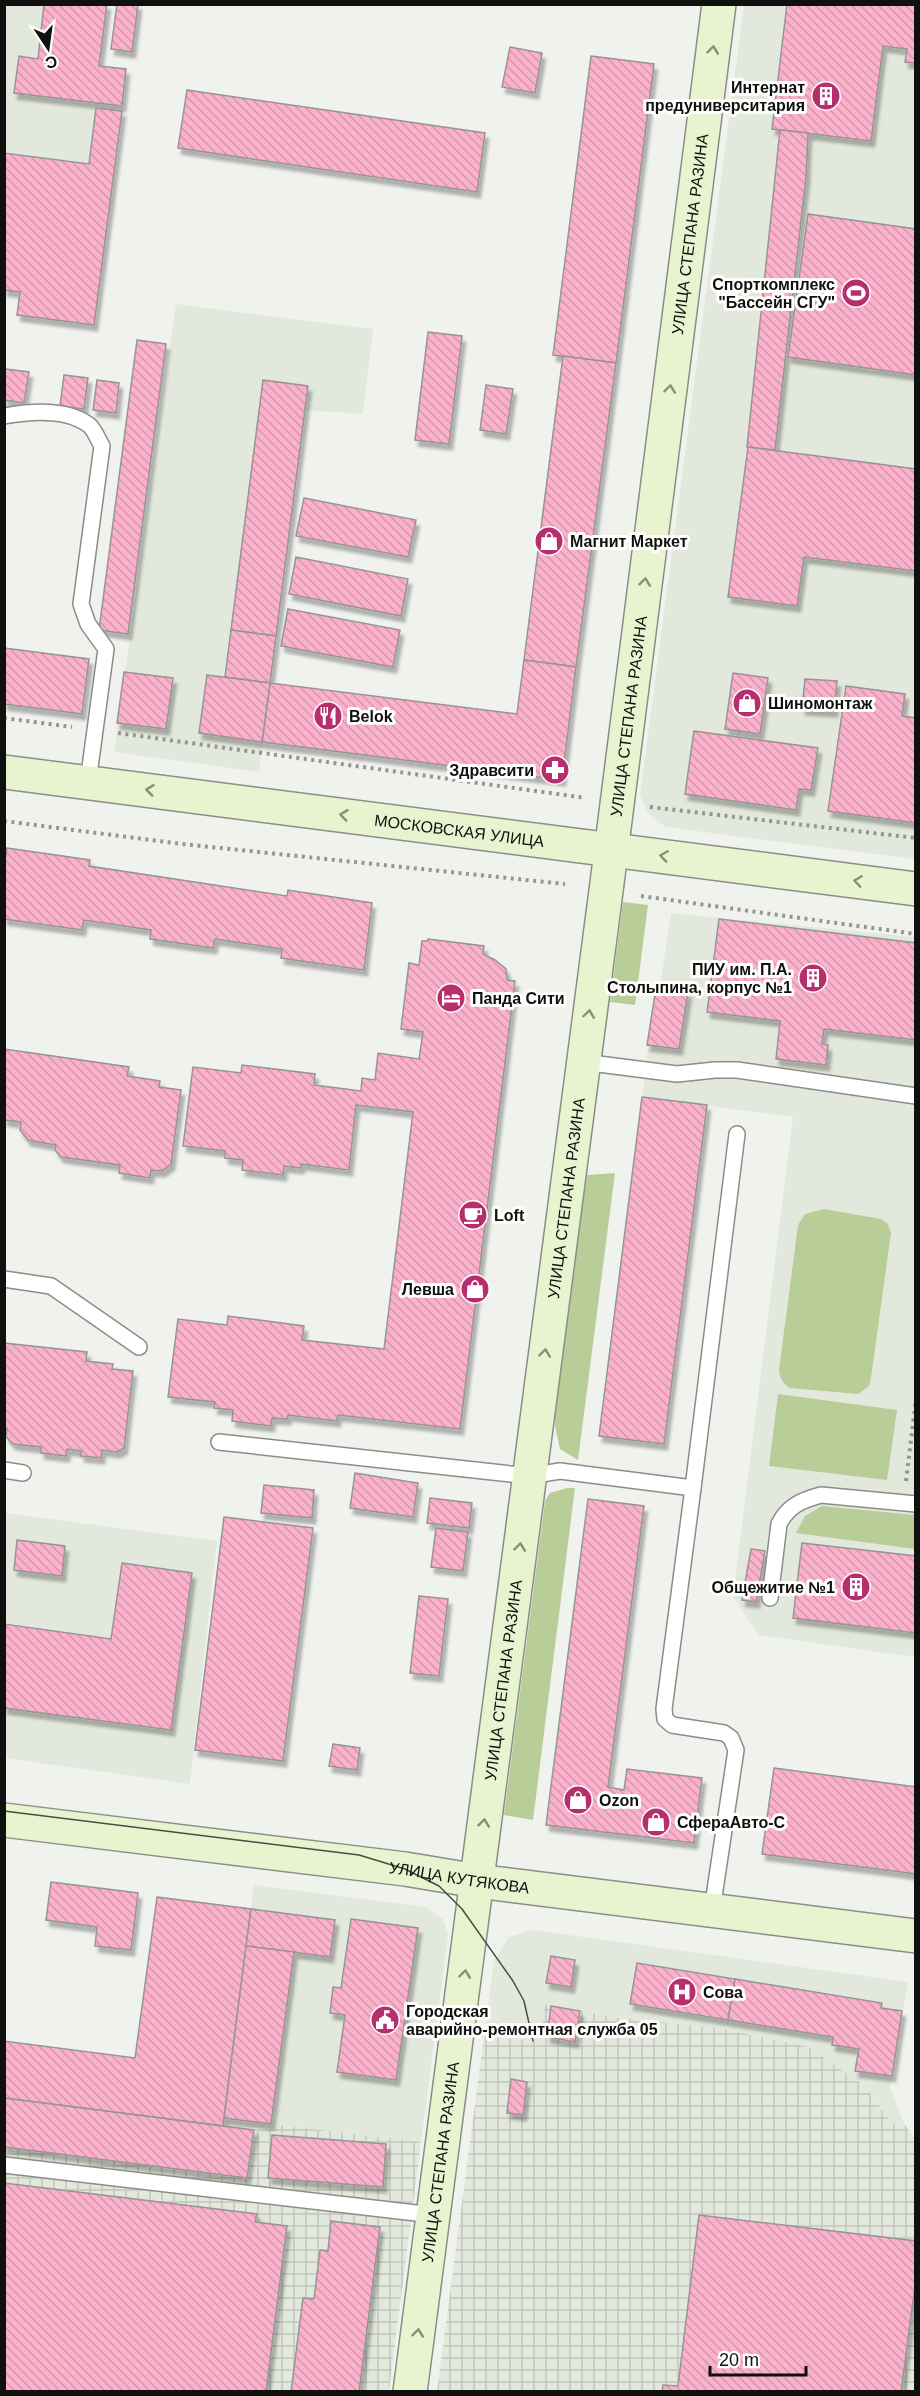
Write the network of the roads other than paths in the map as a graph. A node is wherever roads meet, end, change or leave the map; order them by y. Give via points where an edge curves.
1 (719, 4) edge
2 (4, 416) edge
3 (4, 772) edge
4 (88, 782) junction
5 (610, 849) junction
6 (915, 889) edge
7 (583, 1062) junction
8 (915, 1096) edge
9 (737, 1134) dead end
10 (4, 1280) edge
11 (139, 1347) dead end
12 (219, 1442) dead end
13 (4, 1470) edge
14 (22, 1473) dead end
15 (529, 1476) junction
16 (693, 1488) junction
17 (909, 1503) edge
18 (770, 1598) dead end
19 (4, 1820) edge
20 (477, 1881) junction
21 (712, 1910) junction
22 (915, 1936) edge
23 (4, 2166) edge
24 (434, 2216) junction
25 (410, 2391) edge

5 -> 1 street, УЛИЦА СТЕПАНА РАЗИНА
2 - 4 lane via 31,411 70,416 91,426 102,446 81,604 88,624 106,649
3 - 4 street, МОСКОВСКАЯ УЛИЦА
5 -> 4 street, МОСКОВСКАЯ УЛИЦА
6 -> 5 street, МОСКОВСКАЯ УЛИЦА
7 -> 5 street, УЛИЦА СТЕПАНА РАЗИНА
7 - 8 lane via 676,1074 737,1070
15 -> 7 street, УЛИЦА СТЕПАНА РАЗИНА
9 - 16 lane
10 - 11 lane via 51,1286
12 - 15 lane
13 - 14 lane
15 - 16 lane via 560,1471
20 -> 15 street, УЛИЦА СТЕПАНА РАЗИНА
16 - 21 lane via 664,1709 665,1719 672,1725 724,1733 736,1750
17 - 18 lane via 821,1495 793,1506 779,1524
19 - 20 street, УЛИЦА КУТЯКОВА
20 - 21 street, УЛИЦА КУТЯКОВА
24 -> 20 street, УЛИЦА СТЕПАНА РАЗИНА
21 - 22 street, УЛИЦА КУТЯКОВА
23 - 24 lane
25 -> 24 street, УЛИЦА СТЕПАНА РАЗИНА

